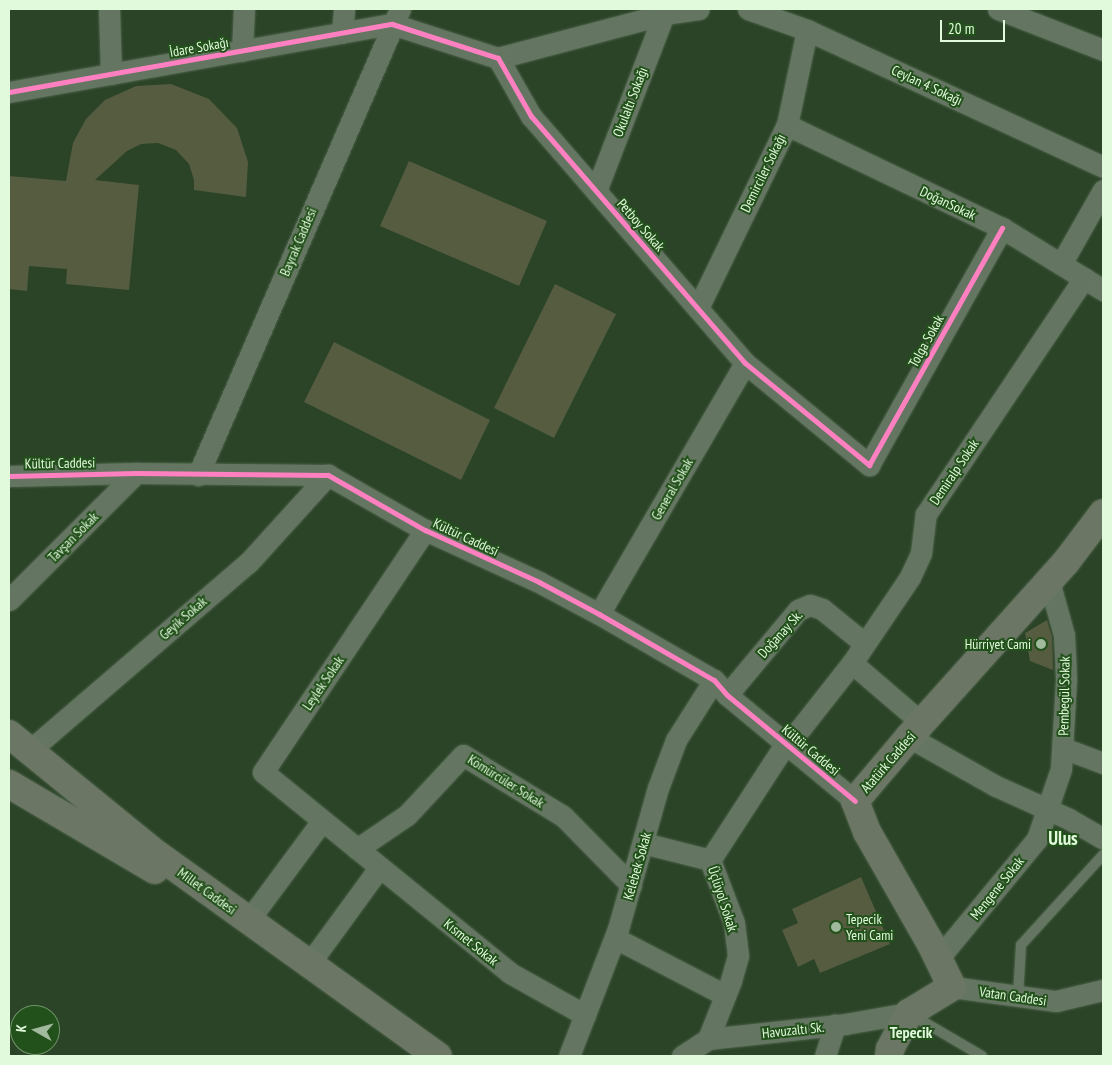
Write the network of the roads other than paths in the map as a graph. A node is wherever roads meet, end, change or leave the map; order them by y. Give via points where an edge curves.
1 (109, 9) edge
2 (244, 9) edge
3 (344, 9) edge
4 (699, 9) edge
5 (754, 9) edge
6 (998, 9) edge
7 (664, 14) junction
8 (396, 16) edge
9 (807, 30) junction
10 (342, 33) junction
11 (1103, 50) edge
12 (242, 51) junction
13 (498, 58) junction
14 (111, 74) junction
15 (9, 92) edge
16 (787, 125) junction
17 (1102, 163) edge
18 (1103, 190) edge
19 (596, 191) junction
20 (1002, 228) junction
21 (1061, 264) junction
22 (1084, 278) junction
23 (1103, 290) edge
24 (698, 308) junction
25 (745, 363) junction
26 (869, 465) joint
27 (12, 472) edge
28 (136, 473) junction
29 (198, 475) junction
30 (328, 475) junction
31 (1103, 513) edge
32 (425, 530) junction
33 (1049, 581) junction
34 (9, 600) edge
35 (599, 614) junction
36 (864, 644) junction
37 (852, 663) junction
38 (721, 688) junction
39 (916, 730) junction
40 (9, 734) edge
41 (786, 743) junction
42 (1063, 748) junction
43 (30, 751) junction
44 (1103, 763) edge
45 (9, 784) edge
46 (854, 801) junction
47 (1048, 811) junction
48 (322, 821) junction
49 (1103, 839) edge
50 (643, 843) junction
51 (1103, 855) edge
52 (367, 858) junction
53 (710, 860) junction
54 (632, 885) junction
55 (245, 919) junction
56 (615, 938) junction
57 (938, 960) junction
58 (309, 964) junction
59 (952, 987) junction
60 (1103, 990) edge
61 (725, 995) junction
62 (1018, 996) junction
63 (909, 1013) junction
64 (585, 1015) junction
65 (835, 1025) junction
66 (708, 1039) junction
67 (438, 1056) edge
68 (569, 1056) edge
69 (682, 1056) edge
70 (825, 1056) edge
71 (889, 1056) edge
72 (982, 1056) edge

1 - 14 street
2 - 12 street
3 - 10 street
4 - 7 street
5 - 9 street, Ceylan 4 Sokağı
6 - 11 street
7 - 13 street
7 - 19 street, Okulaltı Sokağı
8 - 10 street, İdare Sokağı
8 - 13 street
8 - 29 street, Bayrak Caddesi
9 - 16 street, Demirciler Sokağı
9 - 17 street, Ceylan 4 Sokağı
10 - 12 street, İdare Sokağı
12 - 14 street, İdare Sokağı
13 - 19 street, Petboy Sokak via 532,116
14 - 15 street, İdare Sokağı
16 - 20 street, DoğanSokak
16 - 24 street, Demirciler Sokağı
18 - 21 street
19 - 24 street, Petboy Sokak
20 - 21 street, DoğanSokak
20 - 26 street, Tolga Sokak
21 - 22 street, DoğanSokak
22 - 23 street, DoğanSokak
22 - 36 street, Demiralp Sokak via 926,514 920,553 910,577
24 - 25 street, Petboy Sokak
25 - 26 street, Petboy Sokak
25 - 35 street, General Sokak
27 - 28 street, Kültür Caddesi
28 - 29 street, Kültür Caddesi
28 - 34 street, Tavşan Sokak
29 - 30 street, Kültür Caddesi
30 - 32 street, Kültür Caddesi
30 - 43 street, Geyik Sokak via 249,562
31 - 33 main road, Atatürk Caddesi
32 - 35 street, Kültür Caddesi via 539,582
32 - 48 street, Leylek Sokak via 263,772
33 - 39 main road, Atatürk Caddesi
33 - 42 street, Pembegül Sokak via 1064,635
35 - 38 street, Kültür Caddesi
36 - 37 street, Demiralp Sokak
36 - 38 street, Doğanay Sk. via 822,609 810,605 798,610
37 - 39 street
37 - 41 street, Demiralp Sokak
38 - 41 street, Kültür Caddesi
38 - 50 street, Kelebek Sokak via 676,740
39 - 46 main road, Atatürk Caddesi
39 - 47 street via 996,786
40 - 43 main road, Millet Caddesi
41 - 46 street, Kültür Caddesi
41 - 53 street, Üçlüyol Sokak
42 - 44 street
42 - 47 street, Pembegül Sokak via 1061,769
43 - 55 main road, Millet Caddesi via 151,850
45 - 55 main road, Millet Caddesi via 107,843
46 - 57 main road, Atatürk Caddesi via 867,832
47 - 49 street
47 - 57 street, Mengene Sokak via 1037,839
48 - 52 street, Kısmet Sokak
48 - 55 street
50 - 53 street, Üçlüyol Sokak
50 - 54 street, Kelebek Sokak
51 - 62 lane via 1021,945
52 - 54 street, Kömürcüler Sokak via 463,755 563,816
52 - 58 street
52 - 64 street, Kısmet Sokak via 510,973
53 - 61 street, Üçlüyol Sokak via 734,923 738,956
54 - 56 street, Kelebek Sokak
55 - 58 main road
56 - 61 street
56 - 64 street, Kelebek Sokak
57 - 59 main road, Atatürk Caddesi
58 - 67 main road
59 - 62 street, Vatan Caddesi
59 - 63 main road
60 - 62 street, Vatan Caddesi via 1056,1001
61 - 66 street, Üçlüyol Sokak
63 - 65 street, Havuzaltı Sk.
63 - 71 main road
63 - 72 lane
64 - 68 street, Kelebek Sokak
65 - 66 street, Havuzaltı Sk.
65 - 70 street
66 - 69 street, Havuzaltı Sk.

